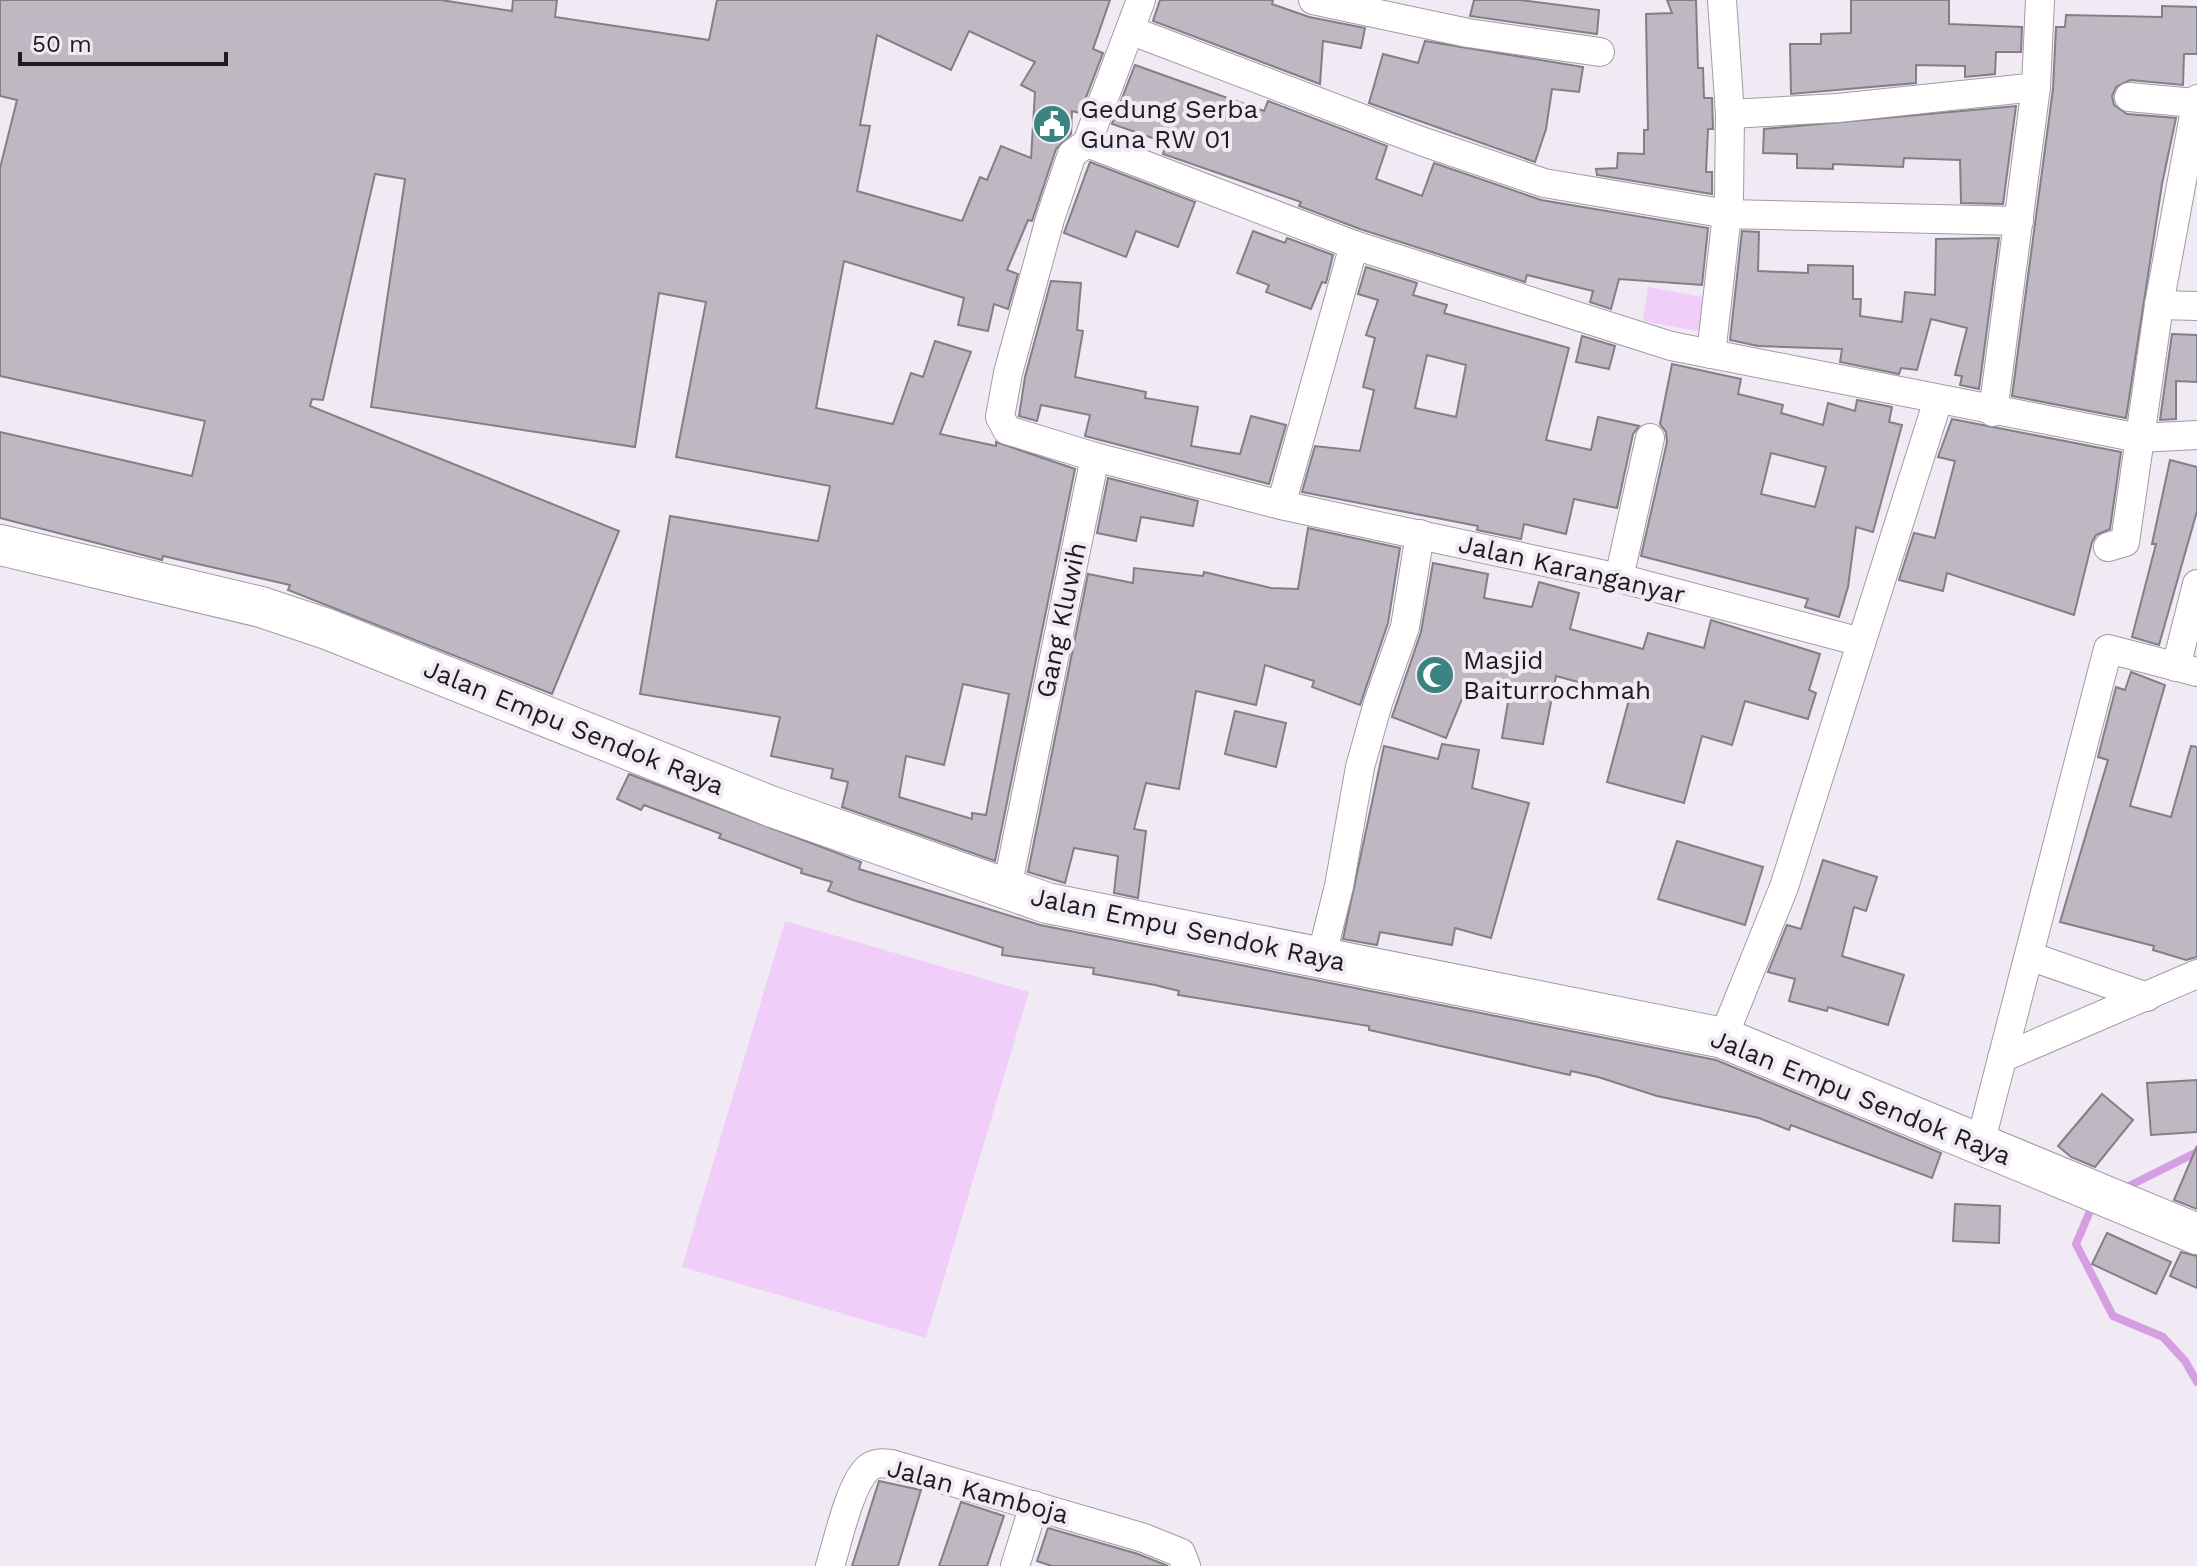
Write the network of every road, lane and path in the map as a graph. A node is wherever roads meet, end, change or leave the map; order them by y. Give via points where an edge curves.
1 (1141, 0) edge
2 (1313, 0) edge
3 (1722, 0) edge
4 (2040, 0) edge
5 (1132, 31) junction
6 (1600, 52) dead end
7 (2036, 87) junction
8 (2129, 97) dead end
9 (2196, 101) edge
10 (1730, 114) junction
11 (1087, 143) junction
12 (2190, 185) edge
13 (1727, 214) junction
14 (2019, 221) junction
15 (1354, 245) junction
16 (2159, 305) junction
17 (2197, 306) edge
18 (1711, 354) junction
19 (1938, 400) junction
20 (1993, 412) junction
21 (2197, 435) edge
22 (1650, 438) dead end
23 (2139, 438) junction
24 (1095, 457) junction
25 (1281, 505) junction
26 (1420, 534) junction
27 (0, 545) edge
28 (2108, 547) dead end
29 (1619, 578) junction
30 (2197, 584) edge
31 (1861, 642) junction
32 (2186, 670) edge
33 (1007, 888) junction
34 (2029, 956) junction
35 (1321, 958) junction
36 (2197, 974) edge
37 (2147, 997) junction
38 (1723, 1038) junction
39 (2002, 1058) junction
40 (1980, 1144) junction
41 (2197, 1234) edge
42 (1034, 1505) junction
43 (830, 1566) edge
44 (1015, 1566) edge
45 (1186, 1566) edge

1 - 5 street
2 - 6 street via 1468,33
3 - 10 street
4 - 7 street
5 - 11 street
5 - 13 street via 1544,183
7 - 10 street
7 - 14 street
8 - 9 street
9 - 12 street
10 - 13 street
11 - 15 street
11 - 24 street via 1072,154 1050,219 1000,417 1007,430
12 - 16 street
13 - 14 street
13 - 18 street
14 - 20 street
15 - 18 street via 1671,346
15 - 25 street
16 - 17 street
16 - 23 street
18 - 19 street
19 - 20 street
19 - 31 street
20 - 23 street
21 - 23 street
22 - 29 street
23 - 28 street via 2125,542
24 - 25 street, Jalan Karanganyar
24 - 33 street, Gang Kluwih
25 - 26 street, Jalan Karanganyar
26 - 29 street, Jalan Karanganyar
26 - 35 street via 1405,627 1360,767
27 - 33 main road, Jalan Empu Sendok Raya via 261,607 327,629 770,806
29 - 31 street, Jalan Karanganyar
30 - 32 street
31 - 38 street via 1784,887
32 - 34 street via 2108,649
33 - 35 main road, Jalan Empu Sendok Raya via 1047,903
34 - 37 street
34 - 39 street
35 - 38 main road, Jalan Empu Sendok Raya
36 - 37 street
37 - 39 street
38 - 40 main road, Jalan Empu Sendok Raya
39 - 40 street
40 - 41 main road, Jalan Empu Sendok Raya
42 - 43 street, Jalan Kamboja via 877,1463 858,1481
42 - 44 street
42 - 45 street, Jalan Kamboja via 1144,1538 1181,1553

